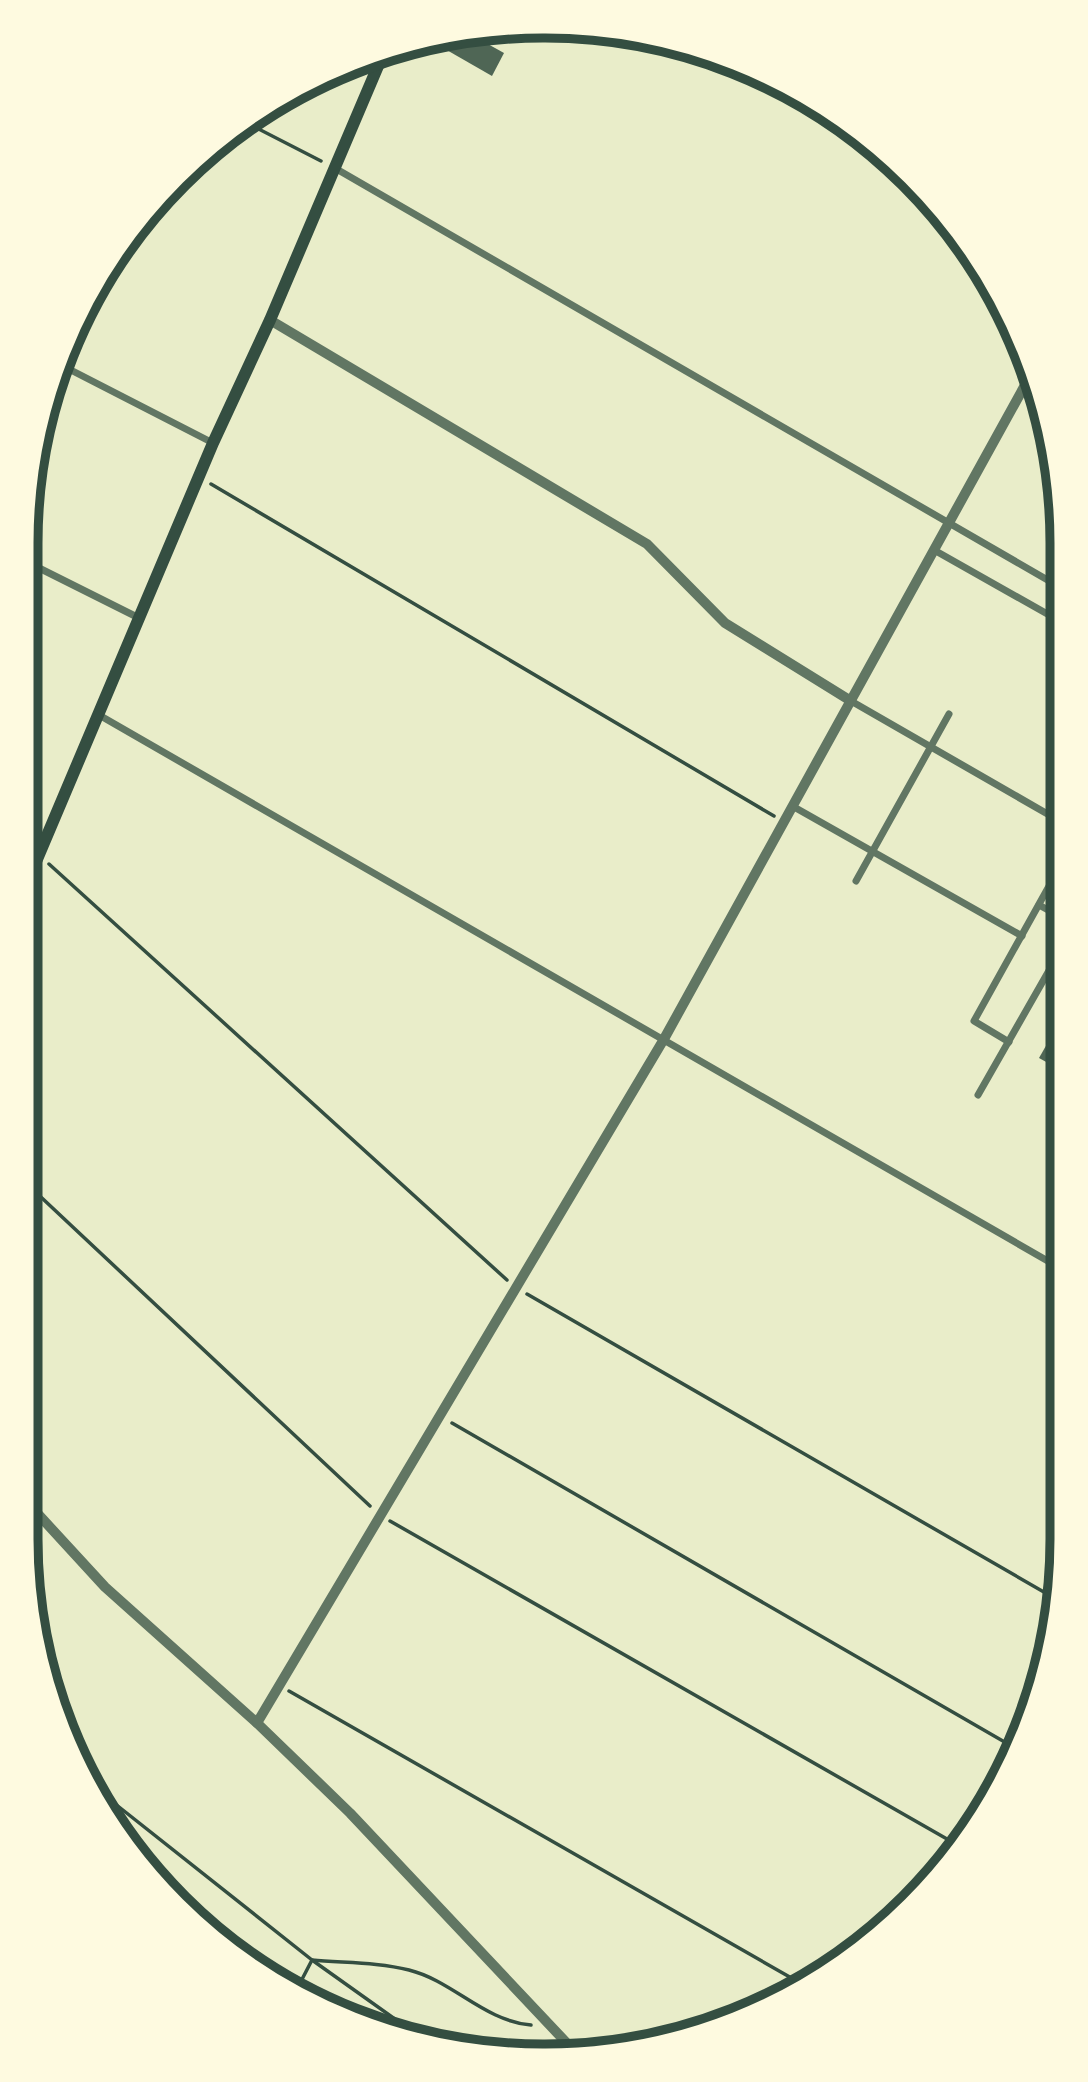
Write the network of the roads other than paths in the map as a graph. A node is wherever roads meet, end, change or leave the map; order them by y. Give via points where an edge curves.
1 (377, 67) edge
2 (332, 167) junction
3 (270, 320) junction
4 (70, 370) edge
5 (1025, 387) edge
6 (213, 443) junction
7 (949, 523) junction
8 (934, 550) junction
9 (38, 568) edge
10 (1050, 581) edge
11 (1050, 615) edge
12 (139, 618) junction
13 (851, 701) junction
14 (949, 714) dead end
15 (99, 715) junction
16 (931, 747) junction
17 (794, 807) junction
18 (1050, 815) edge
19 (873, 851) junction
20 (38, 857) edge
21 (856, 881) dead end
22 (1050, 885) edge
23 (1039, 905) junction
24 (1050, 911) edge
25 (1022, 936) junction
26 (1050, 969) edge
27 (664, 1039) junction
28 (1009, 1042) junction
29 (978, 1095) dead end
30 (1050, 1262) edge
31 (38, 1514) edge
32 (257, 1723) junction
33 (567, 2043) edge

1 - 2 main road
2 - 3 main road
2 - 7 street
3 - 6 main road
3 - 13 street via 647,544 725,623
4 - 6 street
5 - 7 street
6 - 12 main road
7 - 8 street
7 - 10 street
8 - 11 street
8 - 13 street
9 - 12 street
12 - 15 main road
13 - 16 street
13 - 17 street
14 - 16 street
15 - 20 main road
15 - 27 street
16 - 18 street
16 - 19 street
17 - 19 street
17 - 27 street
19 - 21 street
19 - 25 street
22 - 23 street
23 - 24 street
23 - 25 street
25 - 28 street via 974,1021
26 - 28 street
27 - 30 street
27 - 32 street
28 - 29 street
31 - 32 street via 105,1587
32 - 33 street via 350,1813

